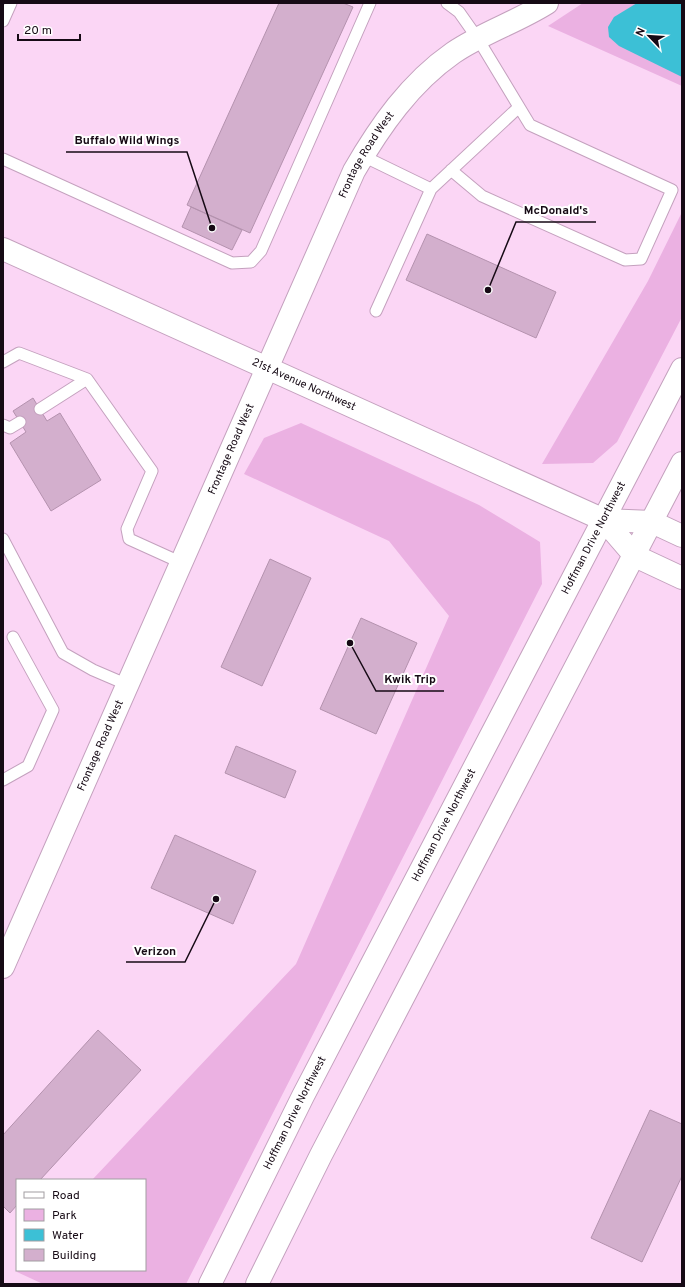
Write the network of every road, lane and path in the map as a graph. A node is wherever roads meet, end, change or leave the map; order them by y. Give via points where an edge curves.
1 (11, 3) edge
2 (370, 3) edge
3 (446, 3) edge
4 (547, 3) edge
5 (3, 21) edge
6 (478, 39) junction
7 (519, 107) junction
8 (363, 156) junction
9 (3, 159) edge
10 (451, 170) junction
11 (431, 189) junction
12 (3, 250) edge
13 (376, 311) dead end
14 (3, 362) edge
15 (267, 369) junction
16 (682, 369) edge
17 (87, 379) junction
18 (40, 410) dead end
19 (20, 422) dead end
20 (3, 425) edge
21 (682, 463) edge
22 (604, 520) junction
23 (652, 522) junction
24 (682, 536) edge
25 (3, 539) edge
26 (635, 556) junction
27 (182, 563) junction
28 (682, 578) edge
29 (13, 637) dead end
30 (128, 686) junction
31 (3, 780) edge
32 (5, 957) edge
33 (210, 1284) edge
34 (258, 1284) edge

1 - 5 lane
2 - 9 lane via 261,251 251,262 232,263
3 - 6 lane via 460,12
4 - 6 street, Frontage Road West via 527,16
6 - 7 lane
6 - 8 street, Frontage Road West via 454,53 421,81 382,125
7 - 10 lane
7 - 10 lane via 530,125 672,190 641,259 625,260 482,196
8 - 11 lane
8 - 15 street, Frontage Road West via 354,171
10 - 11 lane
11 - 13 lane
12 - 15 street, 21st Avenue Northwest
14 - 17 lane via 19,353
15 - 22 street, 21st Avenue Northwest
15 - 27 street, Frontage Road West
16 - 22 street, Hoffman Drive Northwest
17 - 18 lane
17 - 27 lane via 152,470 127,529 129,539
19 - 20 lane via 10,428
21 - 23 street
22 - 23 street, 21st Avenue Northwest
22 - 26 street, 21st Avenue Northwest
22 - 33 street, Hoffman Drive Northwest via 307,1089
23 - 24 street, 21st Avenue Northwest
23 - 26 street
25 - 30 lane via 63,653
26 - 28 street, 21st Avenue Northwest
26 - 34 street via 321,1155
27 - 30 street, Frontage Road West
29 - 31 lane via 53,710 28,766
30 - 32 street, Frontage Road West

